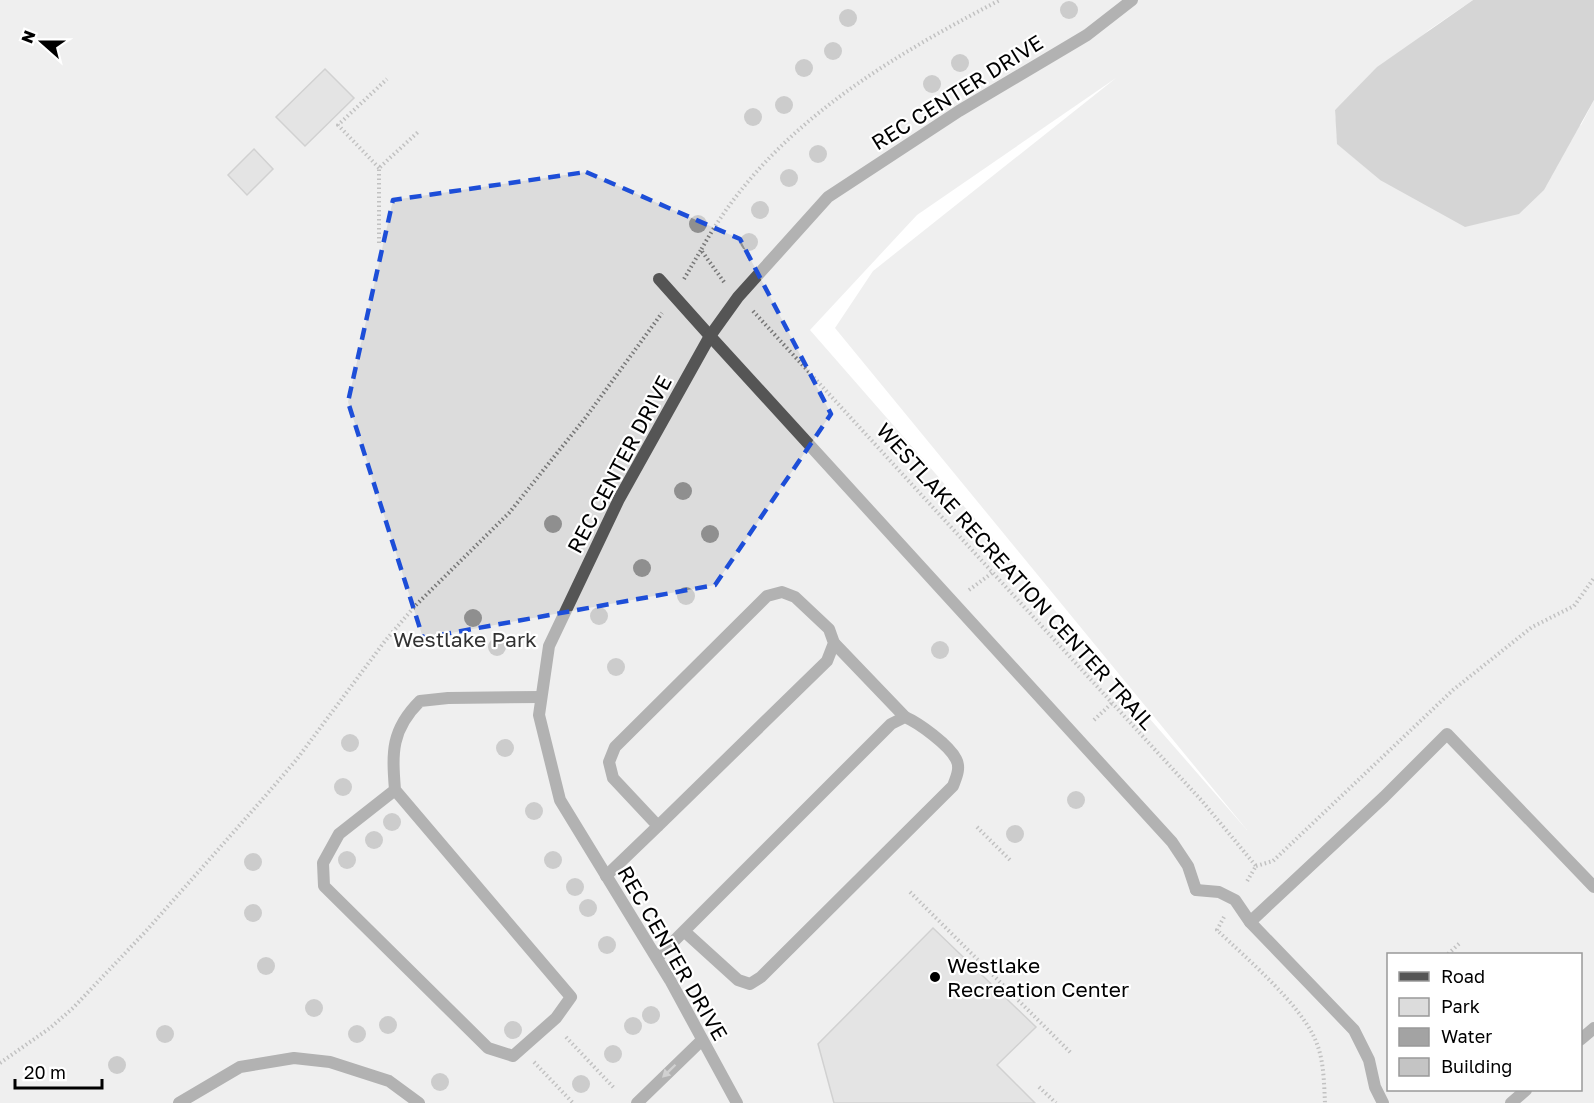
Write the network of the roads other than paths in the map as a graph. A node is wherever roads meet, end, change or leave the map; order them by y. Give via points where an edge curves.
1 (1132, 0) edge
2 (659, 279) dead end
3 (710, 336) junction
4 (834, 643) junction
5 (541, 697) junction
6 (905, 717) junction
7 (395, 790) junction
8 (658, 826) junction
9 (606, 876) junction
10 (1594, 887) edge
11 (1250, 922) junction
12 (684, 931) junction
13 (657, 958) junction
14 (1594, 1028) edge
15 (1582, 1039) edge
16 (702, 1040) junction
17 (1524, 1091) edge
18 (179, 1103) edge
19 (420, 1103) edge
20 (636, 1103) edge
21 (737, 1103) edge
22 (1383, 1103) edge
23 (1511, 1103) edge

1 - 3 street, REC CENTER DRIVE via 1087,35 959,111 828,197 738,297
2 - 3 street
3 - 5 street, REC CENTER DRIVE via 619,499 549,646
3 - 11 street via 1172,842 1188,866 1196,890 1219,892 1235,900
4 - 6 street
4 - 8 street via 827,661
4 - 8 street via 830,629 795,597 782,592 767,596 615,747 609,762 613,778
5 - 7 street via 420,701 399,728 393,753
5 - 9 street, REC CENTER DRIVE via 539,715 560,800
6 - 12 street via 891,724
6 - 12 street via 920,723 956,759 959,771 953,786 761,977 750,984 738,980
7 - 7 street via 339,834 323,863 324,886 488,1048 513,1056 551,1022 571,997
8 - 9 street
9 - 13 street, REC CENTER DRIVE
10 - 11 street via 1447,734
11 - 22 street via 1354,1030
12 - 13 street
13 - 16 street, REC CENTER DRIVE
14 - 15 street
16 -> 20 street
16 - 21 street, REC CENTER DRIVE
17 - 23 street
18 - 19 street via 240,1067 294,1058 330,1062 390,1081

